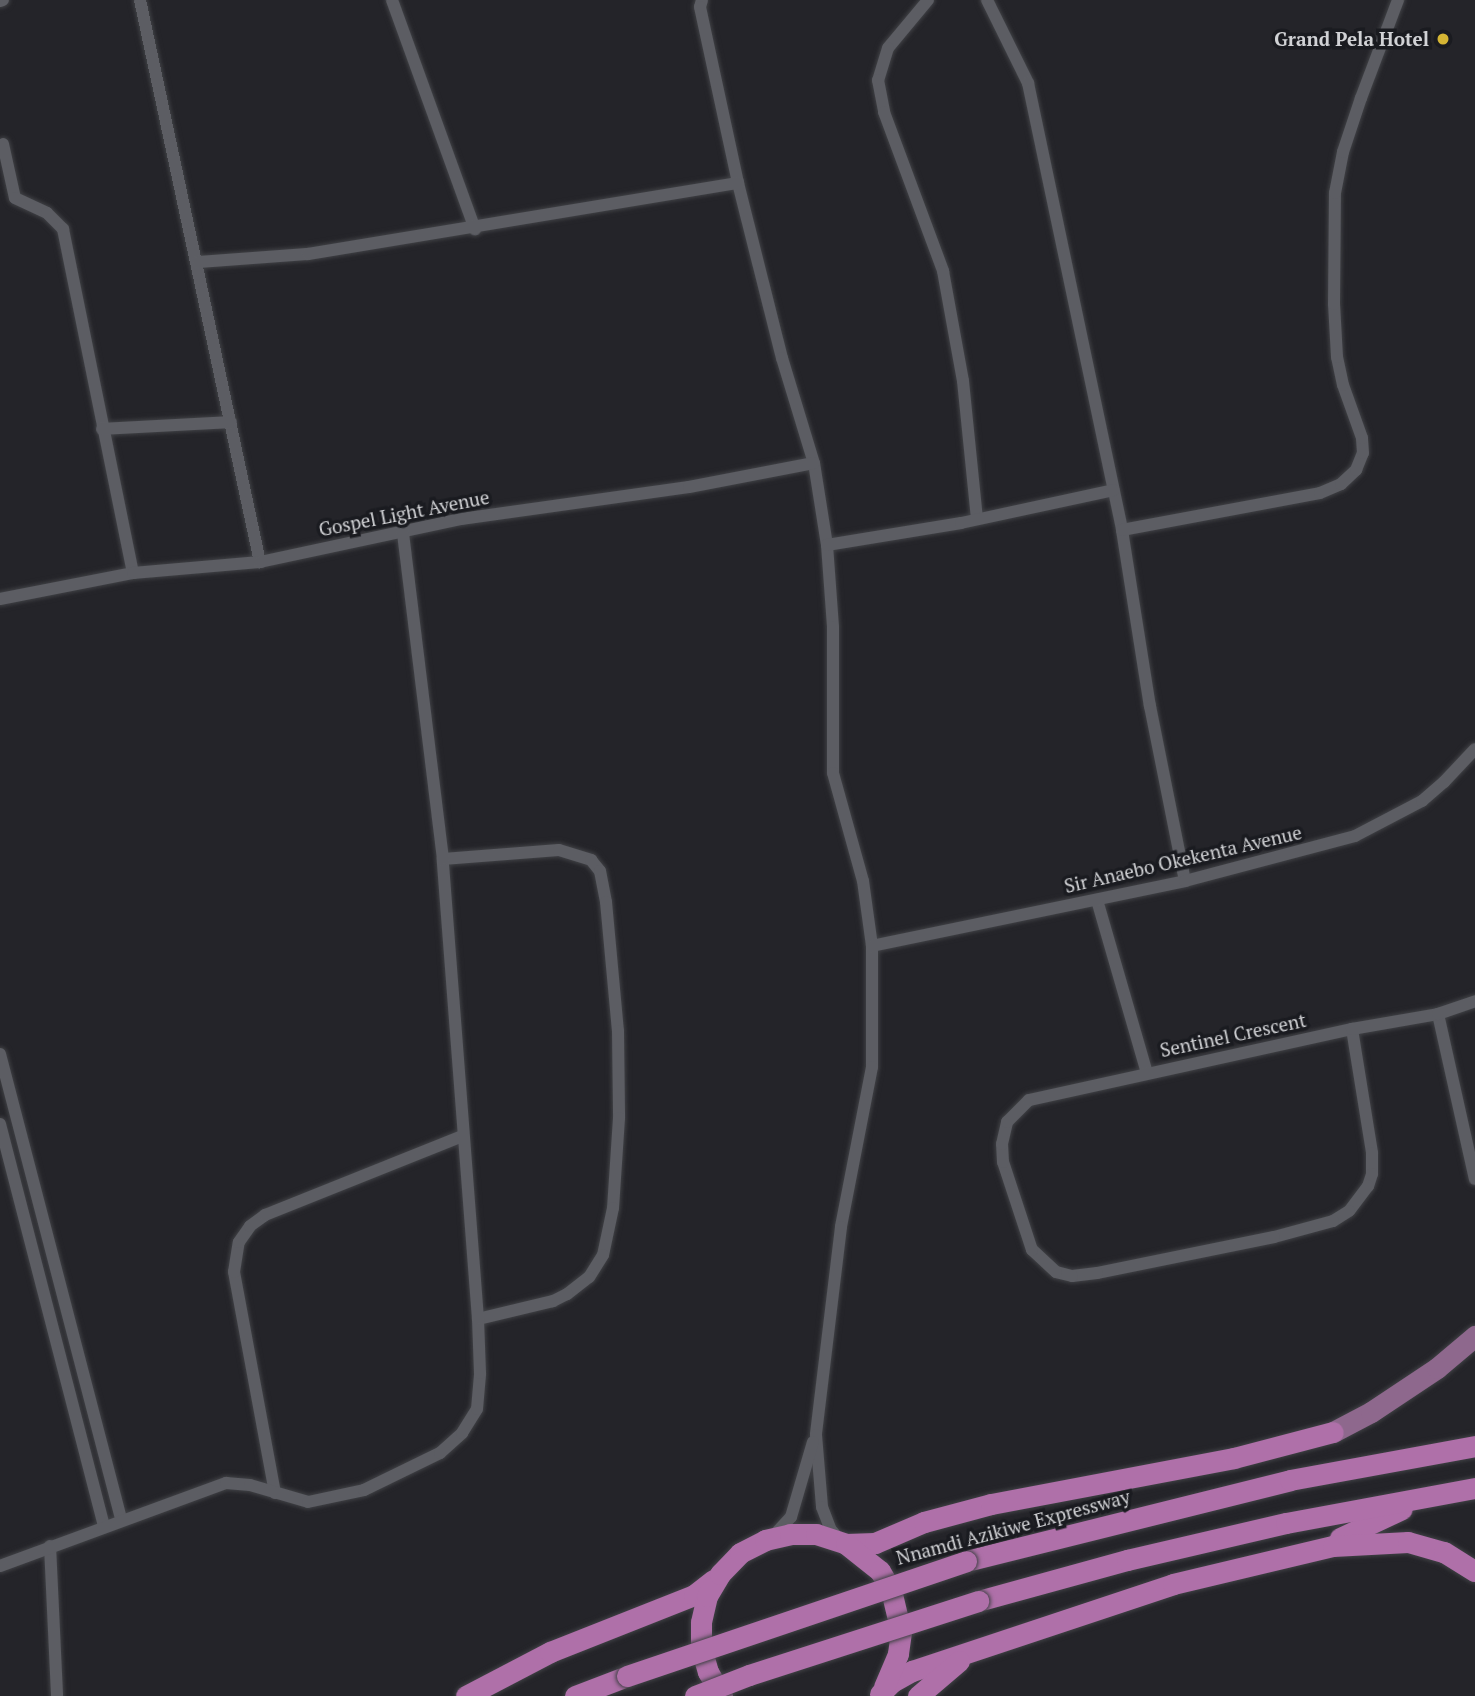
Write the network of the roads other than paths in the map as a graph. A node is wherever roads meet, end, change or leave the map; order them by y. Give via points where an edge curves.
1 (140, 0) edge
2 (393, 0) edge
3 (702, 0) edge
4 (928, 0) edge
5 (987, 0) edge
6 (1398, 0) edge
7 (3, 144) dead end
8 (738, 183) junction
9 (475, 229) junction
10 (198, 262) junction
11 (231, 422) junction
12 (102, 429) junction
13 (814, 463) junction
14 (1113, 490) junction
15 (977, 518) junction
16 (1122, 530) junction
17 (403, 533) junction
18 (827, 545) junction
19 (260, 562) junction
20 (133, 573) junction
21 (0, 599) edge
22 (1475, 749) edge
23 (443, 859) junction
24 (1185, 881) junction
25 (1097, 900) junction
26 (872, 946) junction
27 (1475, 1002) edge
28 (1438, 1014) junction
29 (1352, 1029) junction
30 (0, 1054) edge
31 (1147, 1073) junction
32 (0, 1124) edge
33 (463, 1136) junction
34 (26, 1154) junction
35 (9, 1158) junction
36 (1475, 1179) edge
37 (478, 1319) junction
38 (1475, 1336) edge
39 (1333, 1432) joint
40 (816, 1435) junction
41 (1475, 1446) edge
42 (1475, 1488) edge
43 (275, 1493) junction
44 (1440, 1493) junction
45 (121, 1520) junction
46 (104, 1526) junction
47 (765, 1540) junction
48 (844, 1542) junction
49 (50, 1546) junction
50 (1309, 1551) junction
51 (0, 1566) edge
52 (1475, 1570) edge
53 (720, 1574) junction
54 (977, 1650) junction
55 (879, 1695) edge
56 (57, 1696) edge
57 (466, 1696) edge
58 (575, 1696) edge
59 (695, 1696) edge
60 (722, 1696) edge
61 (918, 1696) edge

1 - 10 street
2 - 9 street
3 - 8 street
4 - 15 street via 888,48 878,80 884,112 943,271 963,382
5 - 14 street via 1028,83
6 - 16 street via 1343,152 1335,193 1337,357 1363,438 1356,470 1320,494
7 - 12 street via 15,198 47,213 63,229
8 - 9 street
8 - 13 street
9 - 10 street via 284,257
10 - 11 street
11 - 12 street
11 - 19 street
12 - 20 street
13 - 17 street, Gospel Light Avenue via 689,487 461,519
13 - 18 street
14 - 15 street
14 - 16 street
15 - 18 street
16 - 24 street via 1150,706
17 - 19 street, Gospel Light Avenue
17 - 23 street
18 - 26 street via 834,773 863,881
19 - 20 street, Gospel Light Avenue
20 - 21 street, Gospel Light Avenue
22 - 24 street, Sir Anaebo Okekenta Avenue via 1422,800 1378,826
23 - 33 street
23 - 37 street via 559,850 591,860 600,871 606,902 618,1031 618,1144 613,1208 603,1255 589,1277 567,1294
24 - 25 street, Sir Anaebo Okekenta Avenue
25 - 26 street, Sir Anaebo Okekenta Avenue
25 - 31 street
26 - 40 street via 872,1067 841,1227
27 - 28 street, Sentinel Crescent
28 - 29 street, Sentinel Crescent
28 - 36 street
29 - 31 street, Sentinel Crescent
29 - 31 street, Sentinel Crescent via 1372,1174 1349,1211 1305,1229 1097,1273 1072,1276 1056,1272 1032,1250 1027,1239 1003,1162 1007,1122 1039,1096
30 - 34 street
32 - 35 street
33 - 37 street
33 - 43 street via 265,1215 239,1242 234,1272
34 - 35 street
34 - 45 street
35 - 46 street
37 - 43 street via 481,1373 477,1409 452,1444 388,1480 338,1497 308,1502
38 - 39 main road via 1437,1368
39 - 48 highway, Nnamdi Azikiwe Expressway via 1234,1458 991,1504 924,1522 875,1543
40 - 47 street via 792,1517
40 - 48 street via 822,1507 831,1530
41 - 58 highway, Nnamdi Azikiwe Expressway, bridge via 1290,1480 965,1560
42 - 44 highway
43 - 45 street via 226,1483
44 - 50 highway
44 - 59 highway, bridge via 1140,1556 978,1601
45 - 46 street
46 - 49 street
47 - 48 highway via 816,1534
47 - 53 highway via 740,1553
48 - 55 highway via 880,1571 898,1611 898,1654
49 - 51 street
49 - 56 street
50 - 52 highway via 1367,1542 1408,1542 1444,1552
50 - 54 highway via 1173,1584
53 - 57 highway via 694,1595 550,1652
53 - 60 highway via 704,1609 701,1647
54 - 55 highway via 912,1671
54 - 61 highway

